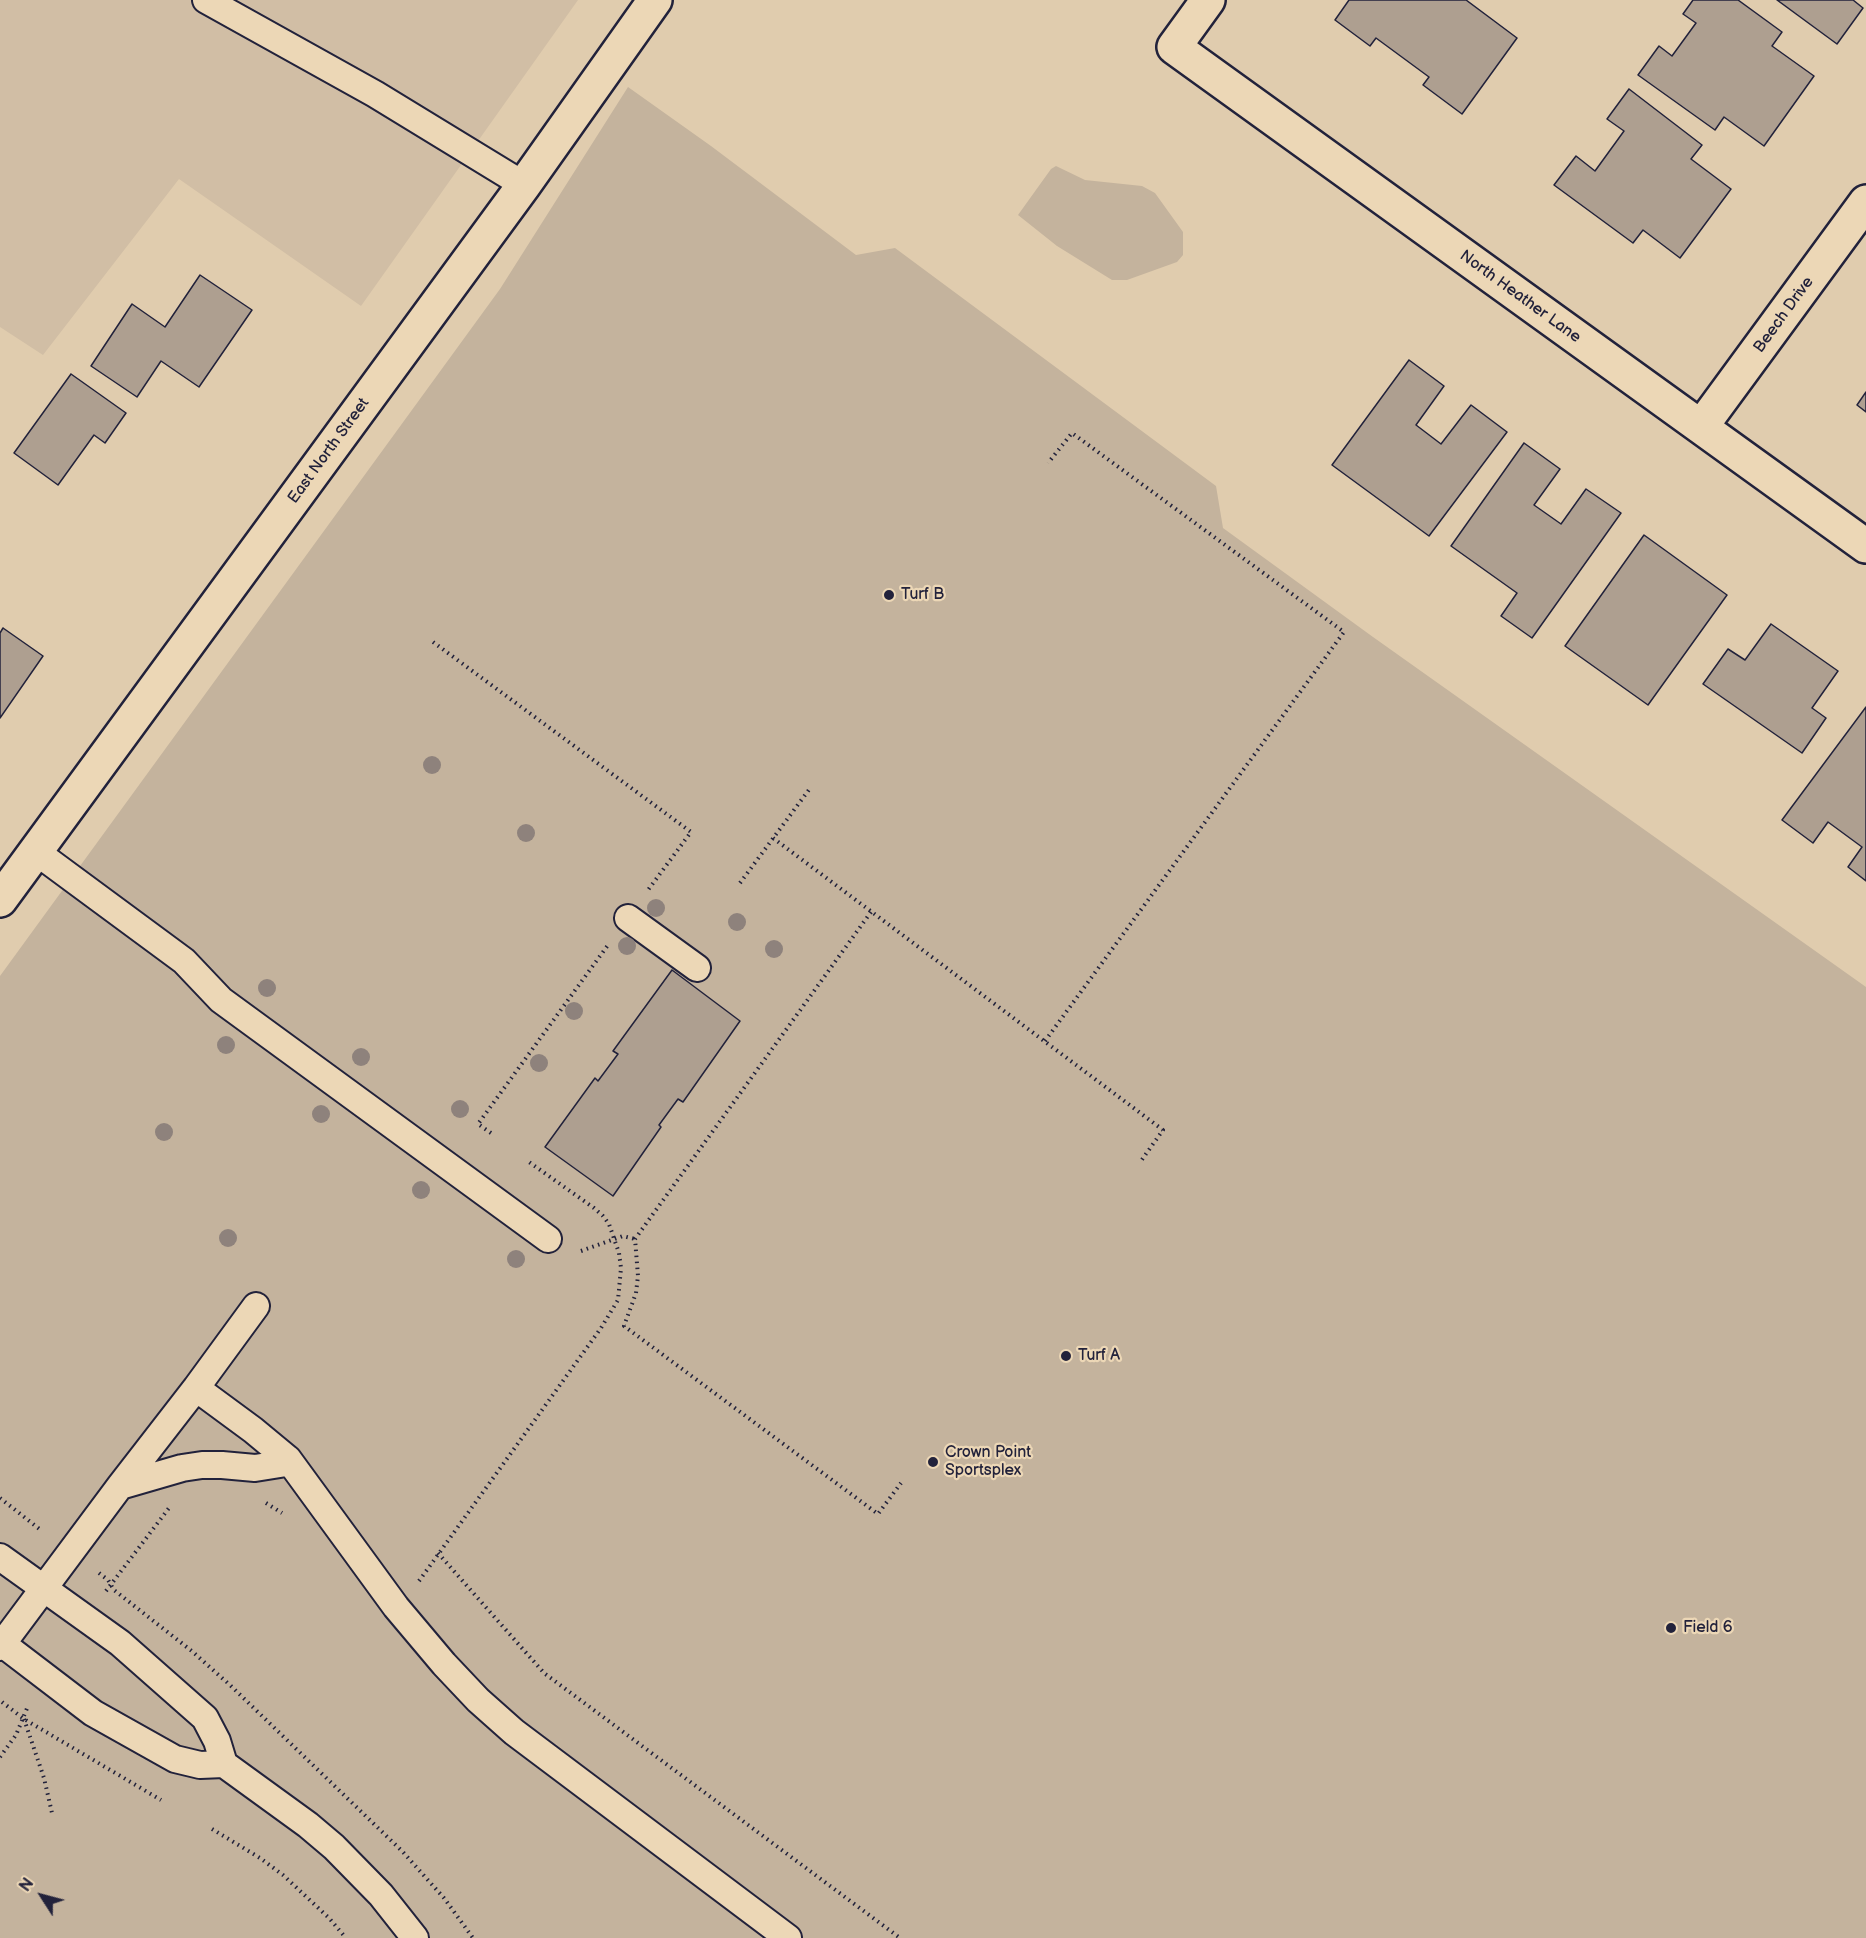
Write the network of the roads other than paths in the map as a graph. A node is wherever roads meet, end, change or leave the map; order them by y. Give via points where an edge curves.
1 (207, 0) edge
2 (655, 0) edge
3 (1208, 0) edge
4 (524, 185) junction
5 (1866, 202) edge
6 (1701, 427) junction
7 (1866, 546) edge
8 (36, 851) junction
9 (0, 900) edge
10 (628, 918) road end
11 (697, 968) dead end
12 (548, 1239) dead end
13 (256, 1306) dead end
14 (196, 1388) junction
15 (288, 1459) junction
16 (120, 1486) junction
17 (0, 1557) edge
18 (43, 1589) junction
19 (1, 1645) edge
20 (224, 1764) junction
21 (415, 1938) edge
22 (788, 1938) edge

1 - 4 lane via 375,94
2 - 4 street, East North Street
3 - 6 street, North Heather Lane via 1174,47
4 - 8 street, East North Street
5 - 6 street, Beech Drive
6 - 7 street, North Heather Lane
8 - 9 street, East North Street
8 - 12 lane via 184,961 221,1000
10 - 11 lane
13 - 14 lane
14 - 15 lane
14 - 16 lane
15 - 16 lane via 255,1468 182,1467
15 - 22 lane via 396,1607 478,1700 514,1732
16 - 18 lane
17 - 18 lane
18 - 19 lane
18 - 20 lane via 120,1642 205,1718
19 - 20 lane via 93,1713 175,1759 200,1765
20 - 21 lane via 334,1847 381,1895

